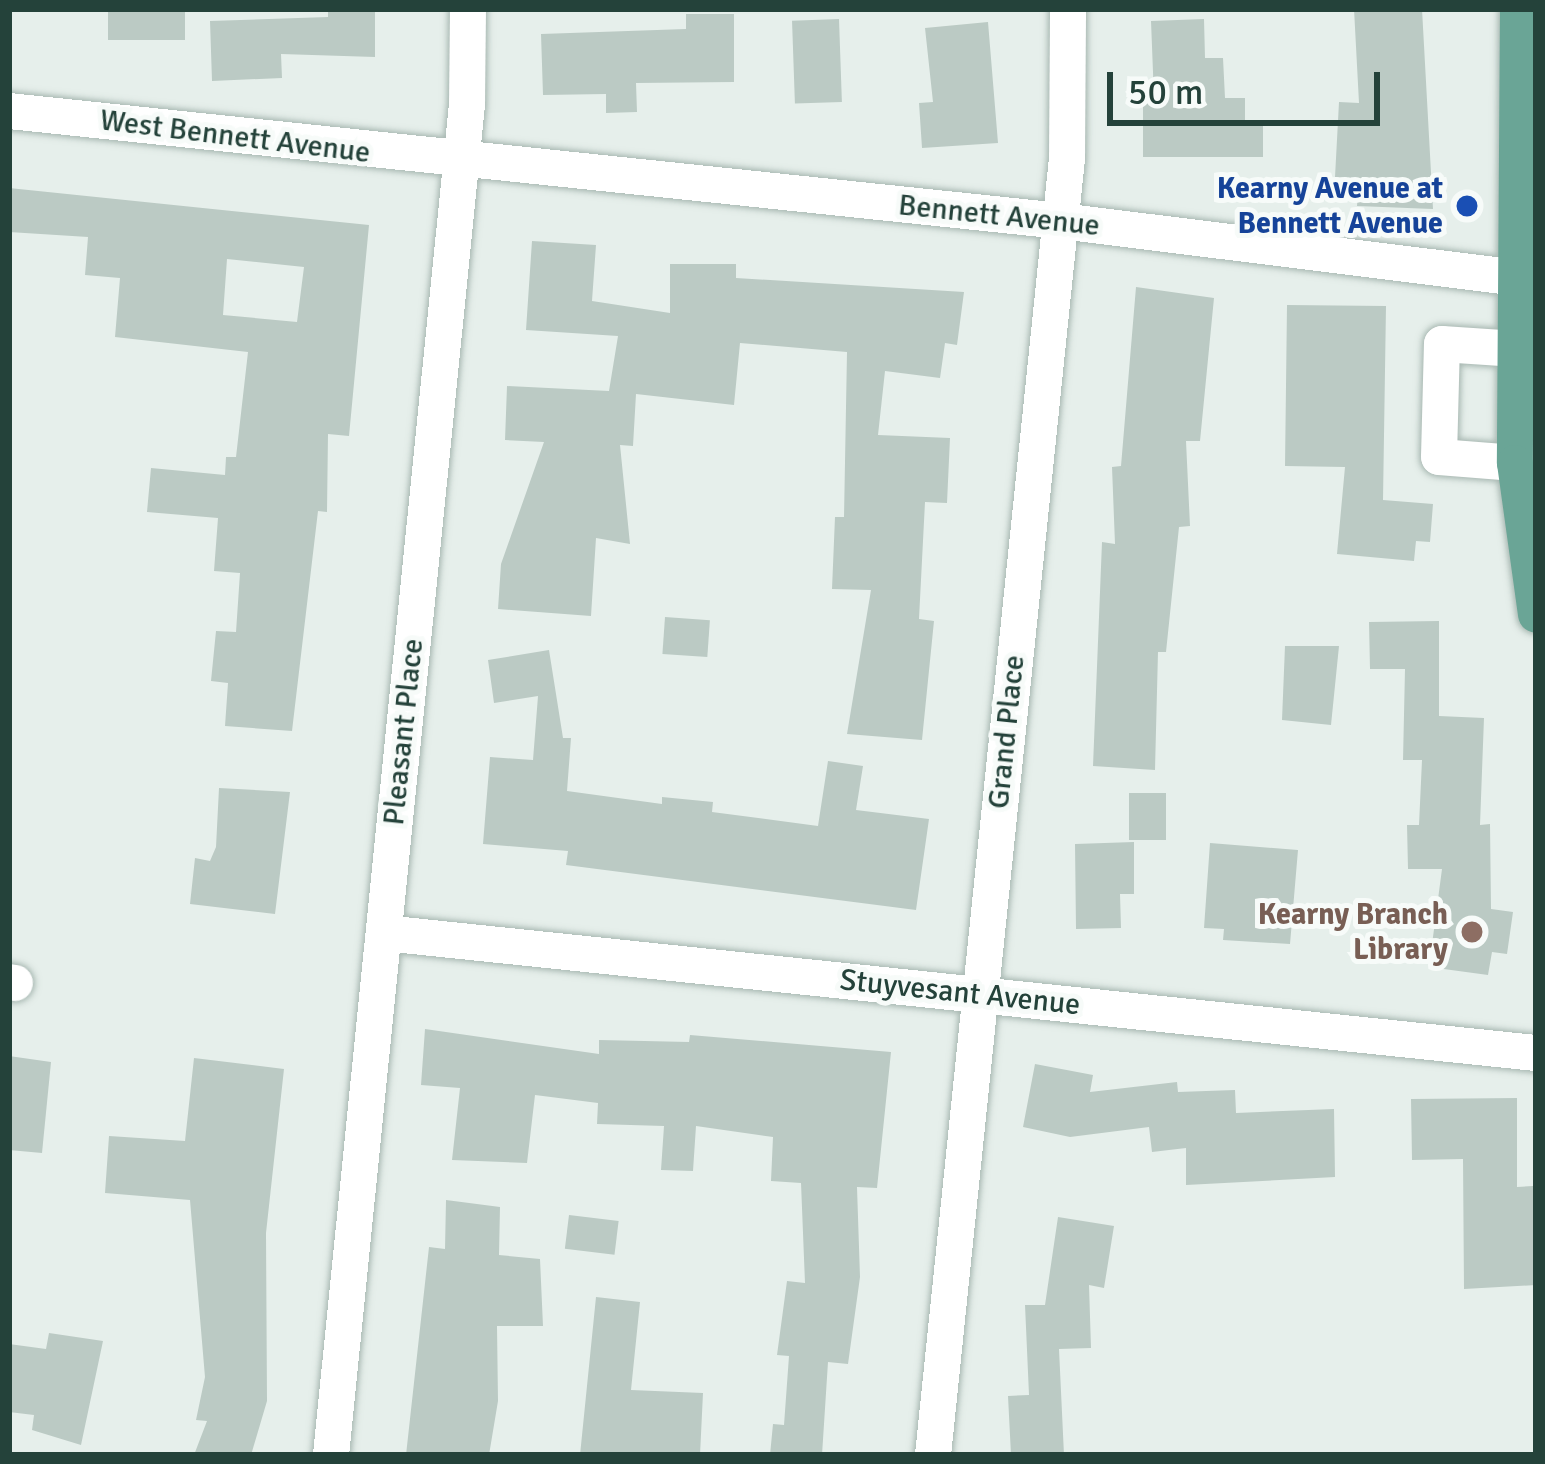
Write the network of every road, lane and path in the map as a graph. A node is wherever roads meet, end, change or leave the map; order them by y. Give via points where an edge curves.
1 (468, 9) edge
2 (1068, 9) edge
3 (1518, 9) edge
4 (1527, 98) edge
5 (9, 111) edge
6 (461, 164) junction
7 (1060, 221) junction
8 (1527, 279) edge
9 (1517, 349) junction
10 (1515, 463) junction
11 (1536, 615) edge
12 (384, 933) junction
13 (980, 994) junction
14 (1536, 1053) edge
15 (332, 1455) edge
16 (933, 1455) edge

1 - 6 street, Pleasant Place
2 - 7 street, Grand Place
3 - 4 main road
4 - 8 main road
5 - 6 street, West Bennett Avenue
6 - 7 street, Bennett Avenue
6 - 12 street, Pleasant Place
7 - 8 street, Bennett Avenue
7 - 13 street, Grand Place
8 - 9 main road
9 - 10 main road
9 - 10 street via 1442,344 1439,457
10 - 11 main road
12 - 13 street, Stuyvesant Avenue
12 - 15 street, Pleasant Place
13 - 14 street, Stuyvesant Avenue
13 - 16 street, Grand Place

